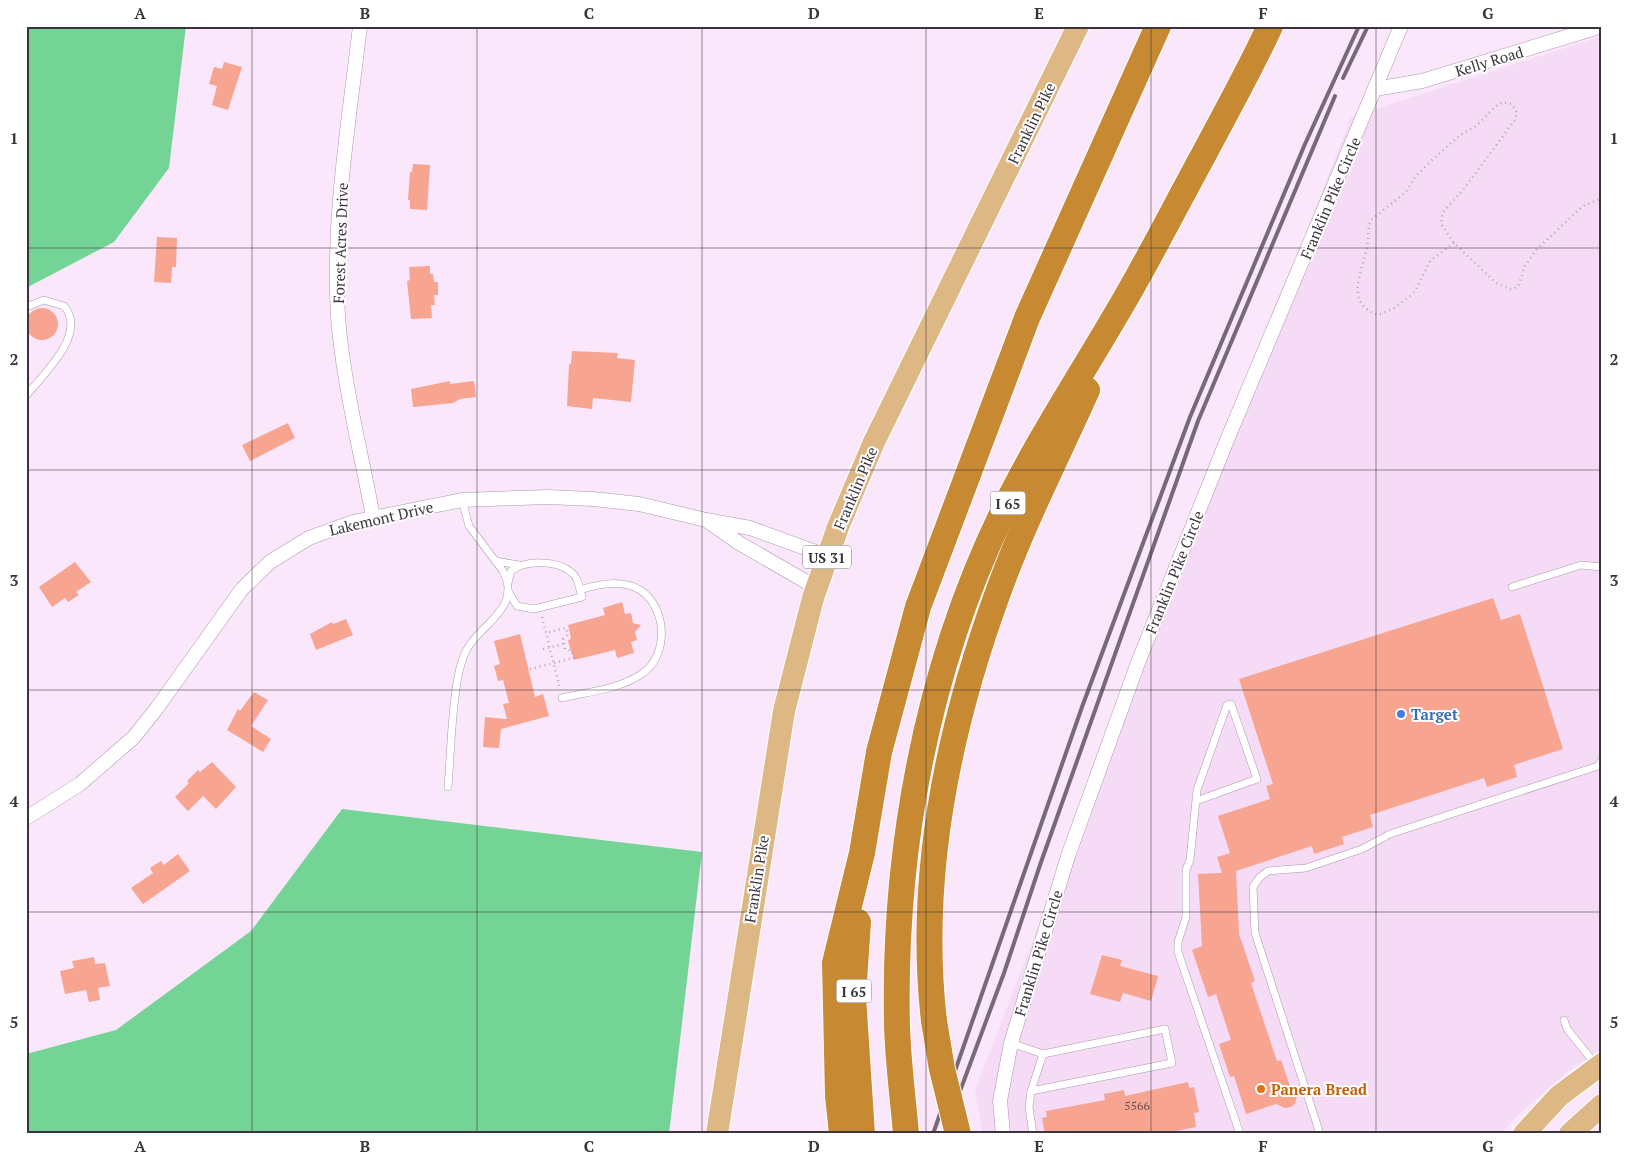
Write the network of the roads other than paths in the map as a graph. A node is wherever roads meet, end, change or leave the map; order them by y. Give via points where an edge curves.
1 (360, 26) edge
2 (1078, 26) edge
3 (1158, 26) edge
4 (1270, 26) edge
5 (1401, 26) edge
6 (1602, 26) edge
7 (1376, 89) junction
8 (1136, 281) junction
9 (26, 307) edge
10 (29, 386) edge
11 (26, 396) edge
12 (462, 500) junction
13 (373, 517) junction
14 (706, 520) junction
15 (827, 556) junction
16 (496, 561) junction
17 (527, 564) junction
18 (1602, 566) edge
19 (508, 587) junction
20 (1512, 587) dead end
21 (816, 588) junction
22 (580, 590) junction
23 (562, 698) road end
24 (1602, 760) edge
25 (448, 787) dead end
26 (1196, 801) junction
27 (26, 818) edge
28 (1564, 1020) dead end
29 (1011, 1043) junction
30 (1043, 1054) junction
31 (1600, 1066) edge
32 (1031, 1091) junction
33 (1602, 1106) edge
34 (852, 1132) edge
35 (717, 1134) edge
36 (906, 1134) edge
37 (958, 1134) edge
38 (1003, 1134) edge
39 (1032, 1134) edge
40 (1240, 1134) edge
41 (1320, 1134) edge
42 (1524, 1134) edge
43 (1570, 1134) edge

1 - 13 street, Forest Acres Drive via 340,198 337,284 341,344
2 - 15 main road, Franklin Pike / US 31 via 894,399
3 - 34 highway via 1027,318 918,607 878,752 862,853 835,963 838,1096
4 - 8 highway, I 65
5 - 7 street, Franklin Pike Circle
6 - 7 street, Kelly Road via 1422,81
7 - 29 street, Franklin Pike Circle via 1227,440 1139,660 1068,856
8 - 36 highway, I 65 via 1008,502 981,561 951,645 925,740 906,845 899,918 897,1031
8 - 37 highway, bridge via 1000,587 966,693 948,765 932,874 929,939 934,1021
9 - 10 lane via 44,300 64,306 72,329 60,353
10 - 11 lane
12 - 13 street, Lakemont Drive
12 - 14 street, Lakemont Drive via 594,499 639,504
12 - 16 lane via 469,526
13 - 27 street, Lakemont Drive via 309,538 255,574 229,604 134,737 80,784
14 - 15 street, Lakemont Drive via 750,528
14 - 21 street, Lakemont Drive
15 - 21 main road, Franklin Pike / US 31
16 - 17 lane via 510,565
16 - 19 lane
17 - 19 lane via 511,572
17 - 22 lane via 566,568 575,576
18 - 20 lane via 1581,565
19 - 22 lane via 517,606 525,609 582,597
19 - 25 lane via 500,612 472,641 461,664
21 - 35 main road, Franklin Pike / US 31 via 784,711
22 - 23 lane via 615,584 639,589 657,611 661,642 653,663 639,676
24 - 41 lane via 1598,766 1390,834 1362,850 1306,868 1268,871 1255,882 1252,896 1255,933
26 - 26 lane via 1227,705 1231,704 1257,779
26 - 40 lane via 1190,860 1186,870 1186,917 1178,952
28 - 31 lane via 1567,1028
29 - 30 lane
29 - 38 street, Franklin Pike Circle via 1000,1101
30 - 32 lane
30 - 32 lane via 1165,1029 1172,1063
31 - 42 main road via 1559,1096
32 - 39 lane via 1028,1107
33 - 43 main road

